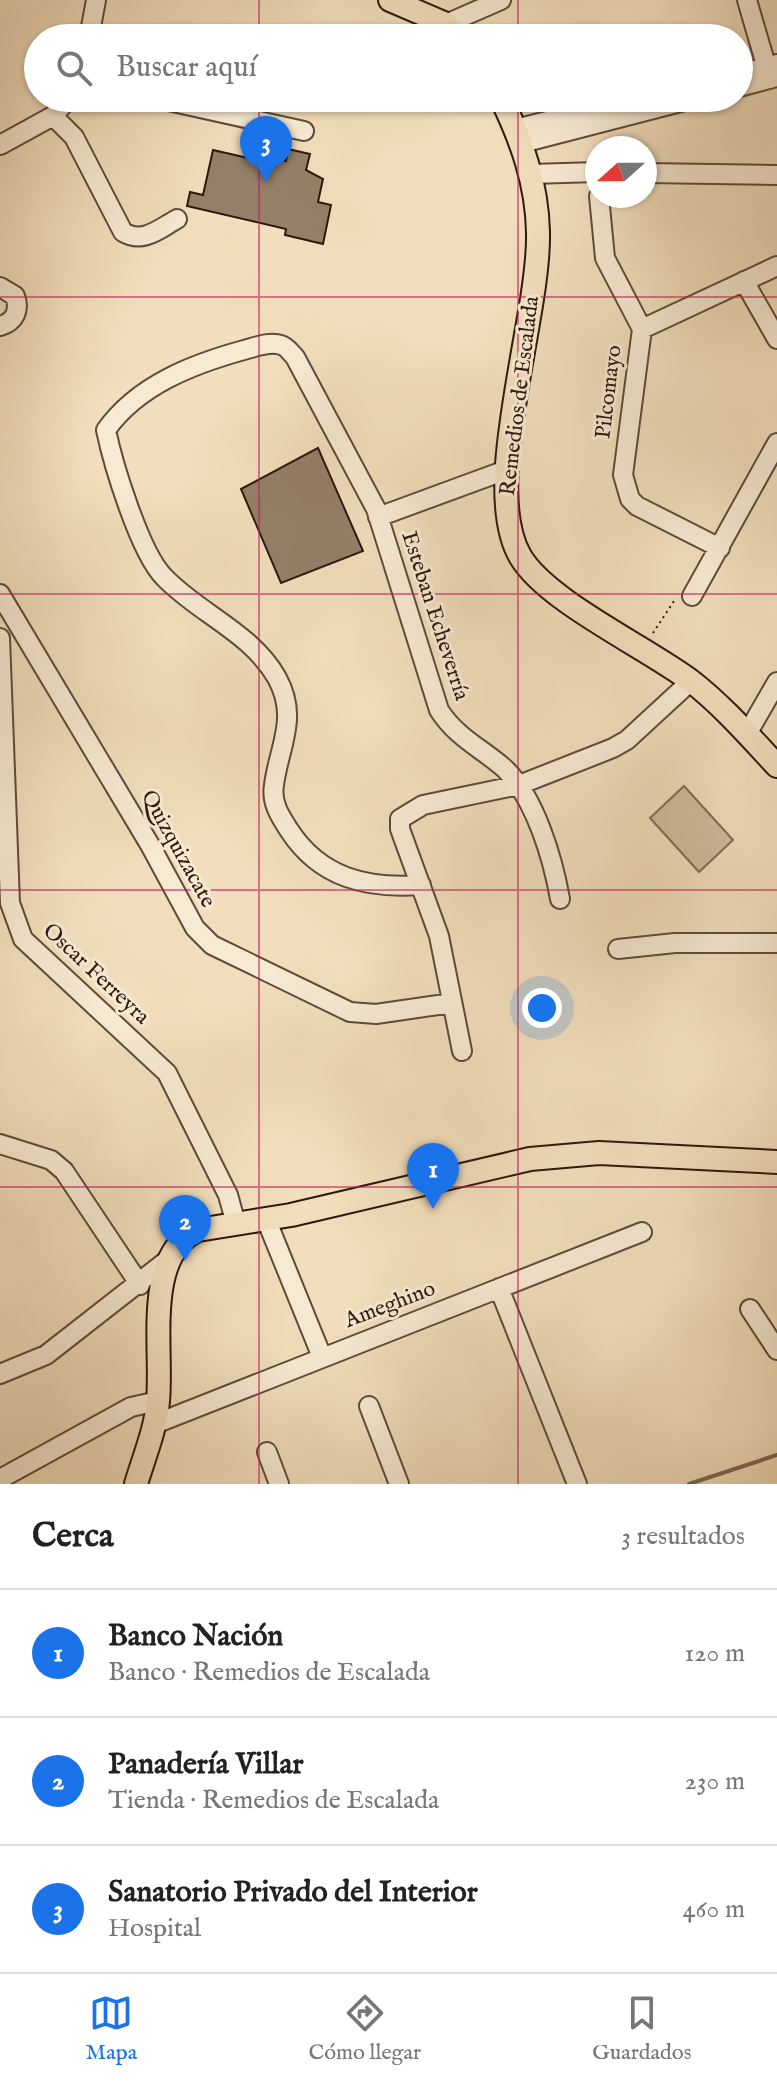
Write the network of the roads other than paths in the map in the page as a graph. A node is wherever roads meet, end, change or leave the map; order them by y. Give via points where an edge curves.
1 (96, 0) edge
2 (390, 0) edge
3 (501, 0) edge
4 (747, 0) edge
5 (92, 24) edge
6 (438, 24) edge
7 (463, 24) edge
8 (773, 72) edge
9 (753, 73) edge
10 (753, 81) edge
11 (57, 112) edge
12 (218, 112) edge
13 (507, 112) edge
14 (596, 112) edge
15 (630, 112) edge
16 (53, 116) junction
17 (304, 131) dead end
18 (518, 136) junction
19 (0, 145) edge
20 (657, 173) edge
21 (531, 174) junction
22 (585, 174) edge
23 (777, 175) edge
24 (600, 208) edge
25 (177, 219) dead end
26 (777, 266) edge
27 (744, 281) junction
28 (0, 287) edge
29 (0, 326) edge
30 (642, 329) junction
31 (777, 339) edge
32 (777, 443) edge
33 (506, 470) junction
34 (378, 517) junction
35 (720, 548) junction
36 (0, 594) edge
37 (692, 596) road end
38 (0, 638) edge
39 (1, 680) edge
40 (691, 681) junction
41 (777, 682) edge
42 (747, 734) junction
43 (777, 766) edge
44 (519, 785) junction
45 (421, 885) junction
46 (560, 899) dead end
47 (777, 943) edge
48 (618, 949) dead end
49 (452, 1003) junction
50 (462, 1051) dead end
51 (0, 1144) edge
52 (777, 1162) edge
53 (266, 1219) junction
54 (236, 1224) junction
55 (642, 1232) dead end
56 (165, 1262) junction
57 (140, 1285) junction
58 (499, 1288) junction
59 (750, 1309) dead end
60 (777, 1350) edge
61 (322, 1357) junction
62 (0, 1374) edge
63 (158, 1401) junction
64 (369, 1406) dead end
65 (155, 1424) junction
66 (267, 1452) dead end
67 (0, 1479) edge
68 (136, 1484) edge
69 (279, 1484) edge
70 (399, 1484) edge
71 (577, 1484) edge

1 - 5 street
2 - 6 main road
3 - 7 street
4 - 8 street
8 - 9 street
8 - 10 street
11 - 16 street
12 - 17 street
13 - 18 main road, Remedios de Escalada
14 - 18 street
15 - 18 street
16 - 19 street
16 - 25 street via 74,137 123,232 133,238 147,236
18 - 21 main road, Remedios de Escalada
20 - 23 street
21 - 22 street
21 - 33 main road, Remedios de Escalada via 536,258
24 - 30 street, Pilcomayo via 605,258
26 - 27 street
27 - 30 street
27 - 31 street
28 - 29 street via 15,296 17,309 11,321
30 - 35 street, Pilcomayo via 623,475 626,489 637,506
32 - 35 street
33 - 34 street
33 - 40 main road, Remedios de Escalada via 506,519 516,548 534,574 550,590
34 - 44 street, Esteban Echeverría via 439,710 451,730
34 - 45 street, Esteban Echeverría via 295,357 283,345 195,363 172,374 106,430 148,554 163,576 261,657 278,680 287,711 287,737 273,787 276,809 297,841 326,870 347,879 368,885
35 - 37 street
36 - 49 street, Quizquizacate via 195,928 212,945 350,1012 376,1014
38 - 39 street, Oscar Ferreyra
39 - 54 street, Oscar Ferreyra via 13,921 23,939 167,1073 228,1195
40 - 42 main road, Remedios de Escalada
40 - 44 street via 627,740
41 - 42 street
42 - 43 main road, Remedios de Escalada
44 - 45 street via 423,805 400,819
44 - 46 street, Esteban Echeverría via 553,857
45 - 49 street via 439,936
47 - 48 street
49 - 50 street
51 - 57 street via 51,1160 64,1171
52 - 53 main road via 562,1155
53 - 54 main road
53 - 61 street
54 - 56 main road via 185,1236
55 - 58 street, Ameghino
56 - 57 street
56 - 63 main road
57 - 62 street via 46,1355
58 - 61 street, Ameghino
58 - 71 street
59 - 60 street
61 - 65 street, Ameghino
63 - 65 main road
63 - 67 street via 131,1407
64 - 70 street
65 - 68 main road
66 - 69 street

